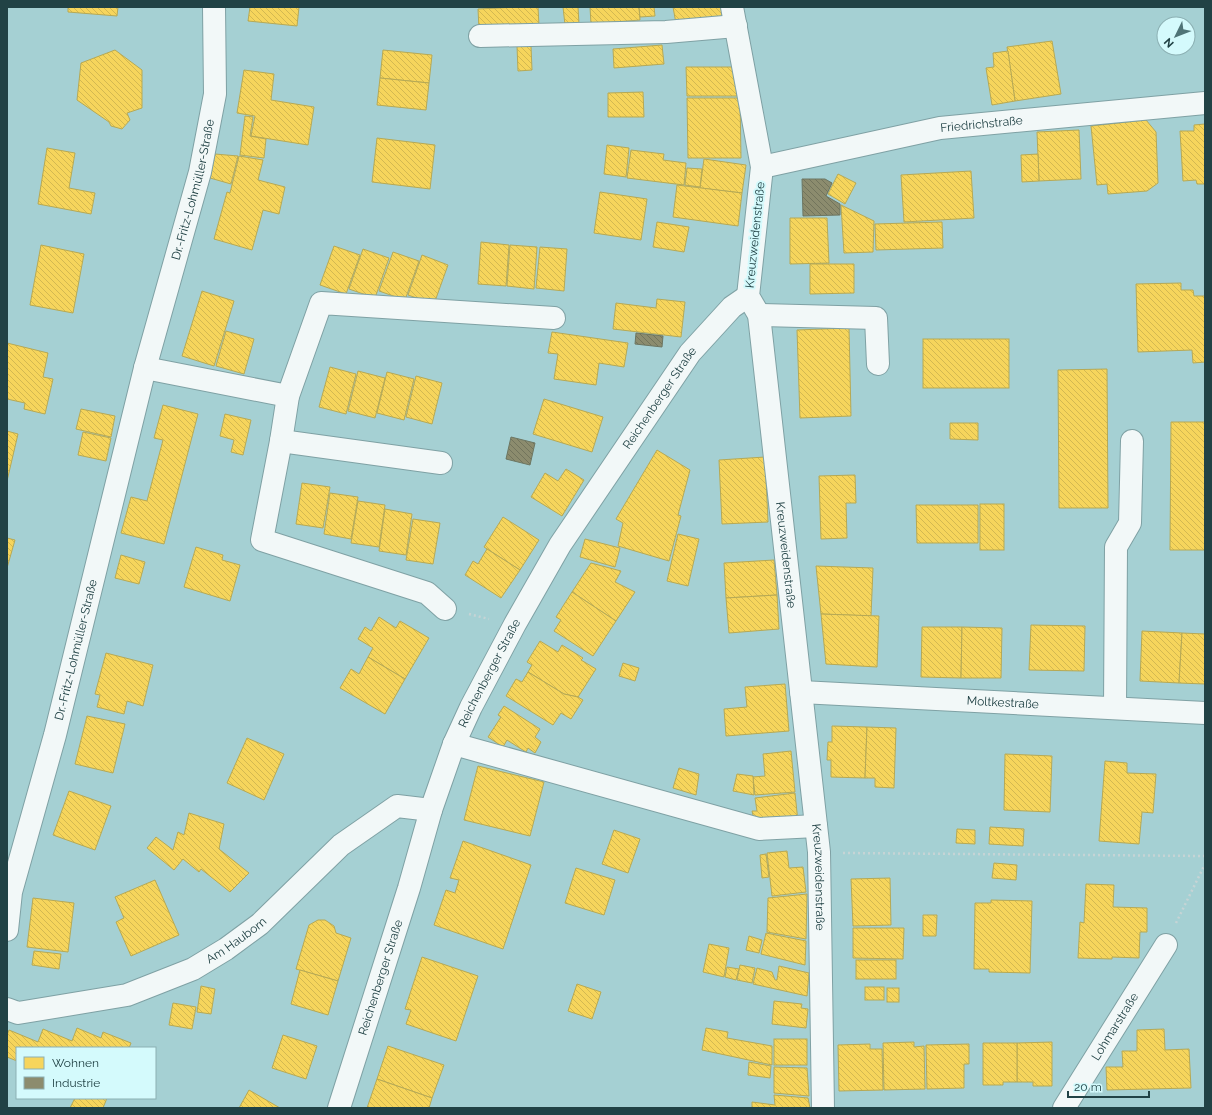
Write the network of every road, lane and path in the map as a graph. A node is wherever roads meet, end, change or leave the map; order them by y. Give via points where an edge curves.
1 (214, 7) edge
2 (734, 17) edge
3 (480, 36) dead end
4 (1205, 103) edge
5 (762, 167) junction
6 (748, 296) junction
7 (759, 315) junction
8 (554, 318) dead end
9 (878, 364) dead end
10 (144, 368) junction
11 (288, 396) junction
12 (281, 441) junction
13 (1132, 441) dead end
14 (441, 463) dead end
15 (445, 609) joint
16 (515, 624) junction
17 (801, 692) junction
18 (1115, 708) junction
19 (1205, 713) edge
20 (454, 744) junction
21 (431, 810) junction
22 (816, 826) junction
23 (819, 852) junction
24 (1205, 856) edge
25 (1205, 864) edge
26 (7, 930) edge
27 (1166, 945) joint
28 (7, 1009) edge
29 (339, 1108) edge
30 (823, 1108) edge
31 (1064, 1108) edge

1 - 10 street, Dr.-Fritz-Lohmüller-Straße via 215,94 203,156
2 - 3 street via 666,32
2 - 5 street, Kreuzweidenstraße
4 - 5 street, Friedrichstraße via 940,128
5 - 6 street, Kreuzweidenstraße
6 - 7 street, Kreuzweidenstraße
6 - 16 street, Reichenberger Straße via 732,307 690,353 560,544
7 - 9 street via 876,318
7 - 17 street, Kreuzweidenstraße
8 - 11 street via 321,303
10 - 11 street
10 - 26 street, Dr.-Fritz-Lohmüller-Straße via 55,735 11,892
11 - 12 street
12 - 14 street
12 - 15 street via 262,540 427,594
13 - 18 street via 1130,524 1116,548
15 - 16 path
16 - 20 street, Reichenberger Straße
17 - 18 street, Moltkestraße
17 - 22 street, Kreuzweidenstraße
18 - 19 street, Moltkestraße
20 - 21 street, Reichenberger Straße
20 - 22 street via 759,830
21 - 28 street, Am Hauborn via 397,806 341,845 260,924 193,969 127,995 18,1013
21 - 29 street, Reichenberger Straße
22 - 23 street, Kreuzweidenstraße
23 - 24 path
23 - 30 street, Kreuzweidenstraße
25 - 27 path
27 - 31 street, Lohmarstraße

